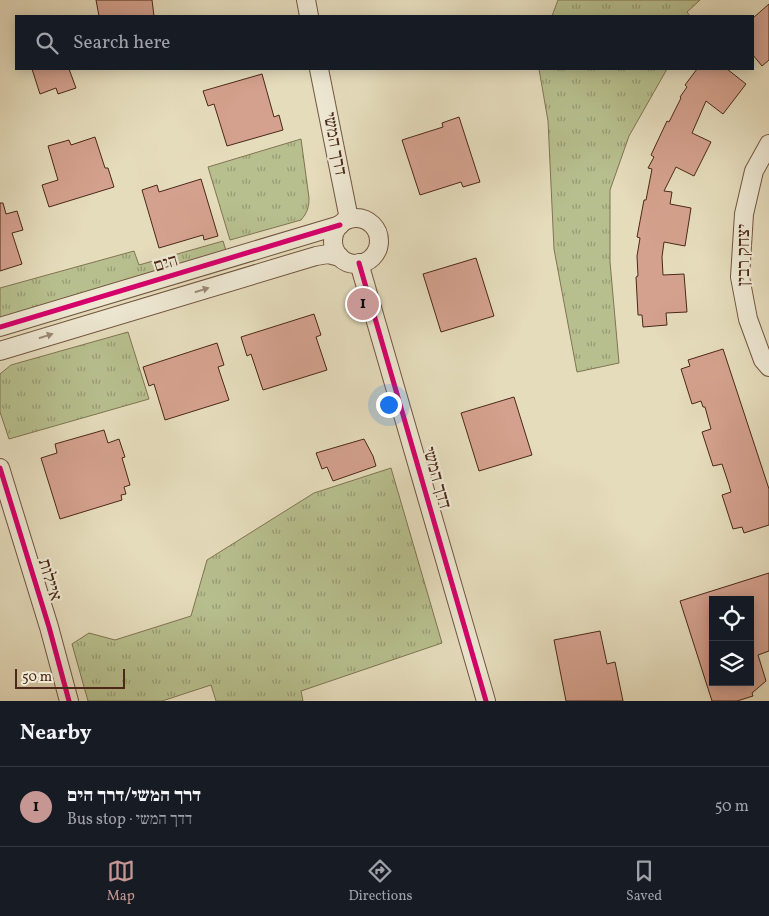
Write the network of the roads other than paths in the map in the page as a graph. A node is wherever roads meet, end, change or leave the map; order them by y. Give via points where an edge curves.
1 (306, 0) edge
2 (309, 15) edge
3 (319, 70) edge
4 (769, 144) edge
5 (344, 222) junction
6 (340, 257) junction
7 (359, 263) junction
8 (0, 327) edge
9 (0, 351) edge
10 (769, 367) edge
11 (0, 468) edge
12 (69, 701) edge
13 (486, 701) edge

1 - 2 street
3 - 5 street, דרך המשי
4 - 10 street, יצחק רבין via 754,171 744,214 740,277 748,319 763,360
5 - 6 street via 334,234 333,241
5 - 7 street via 360,219 369,222 379,238 370,259
5 - 8 street, הים
6 - 7 street
9 -> 6 street, הים via 316,256
7 - 13 street, דדך המשי
11 - 12 street, איילות

